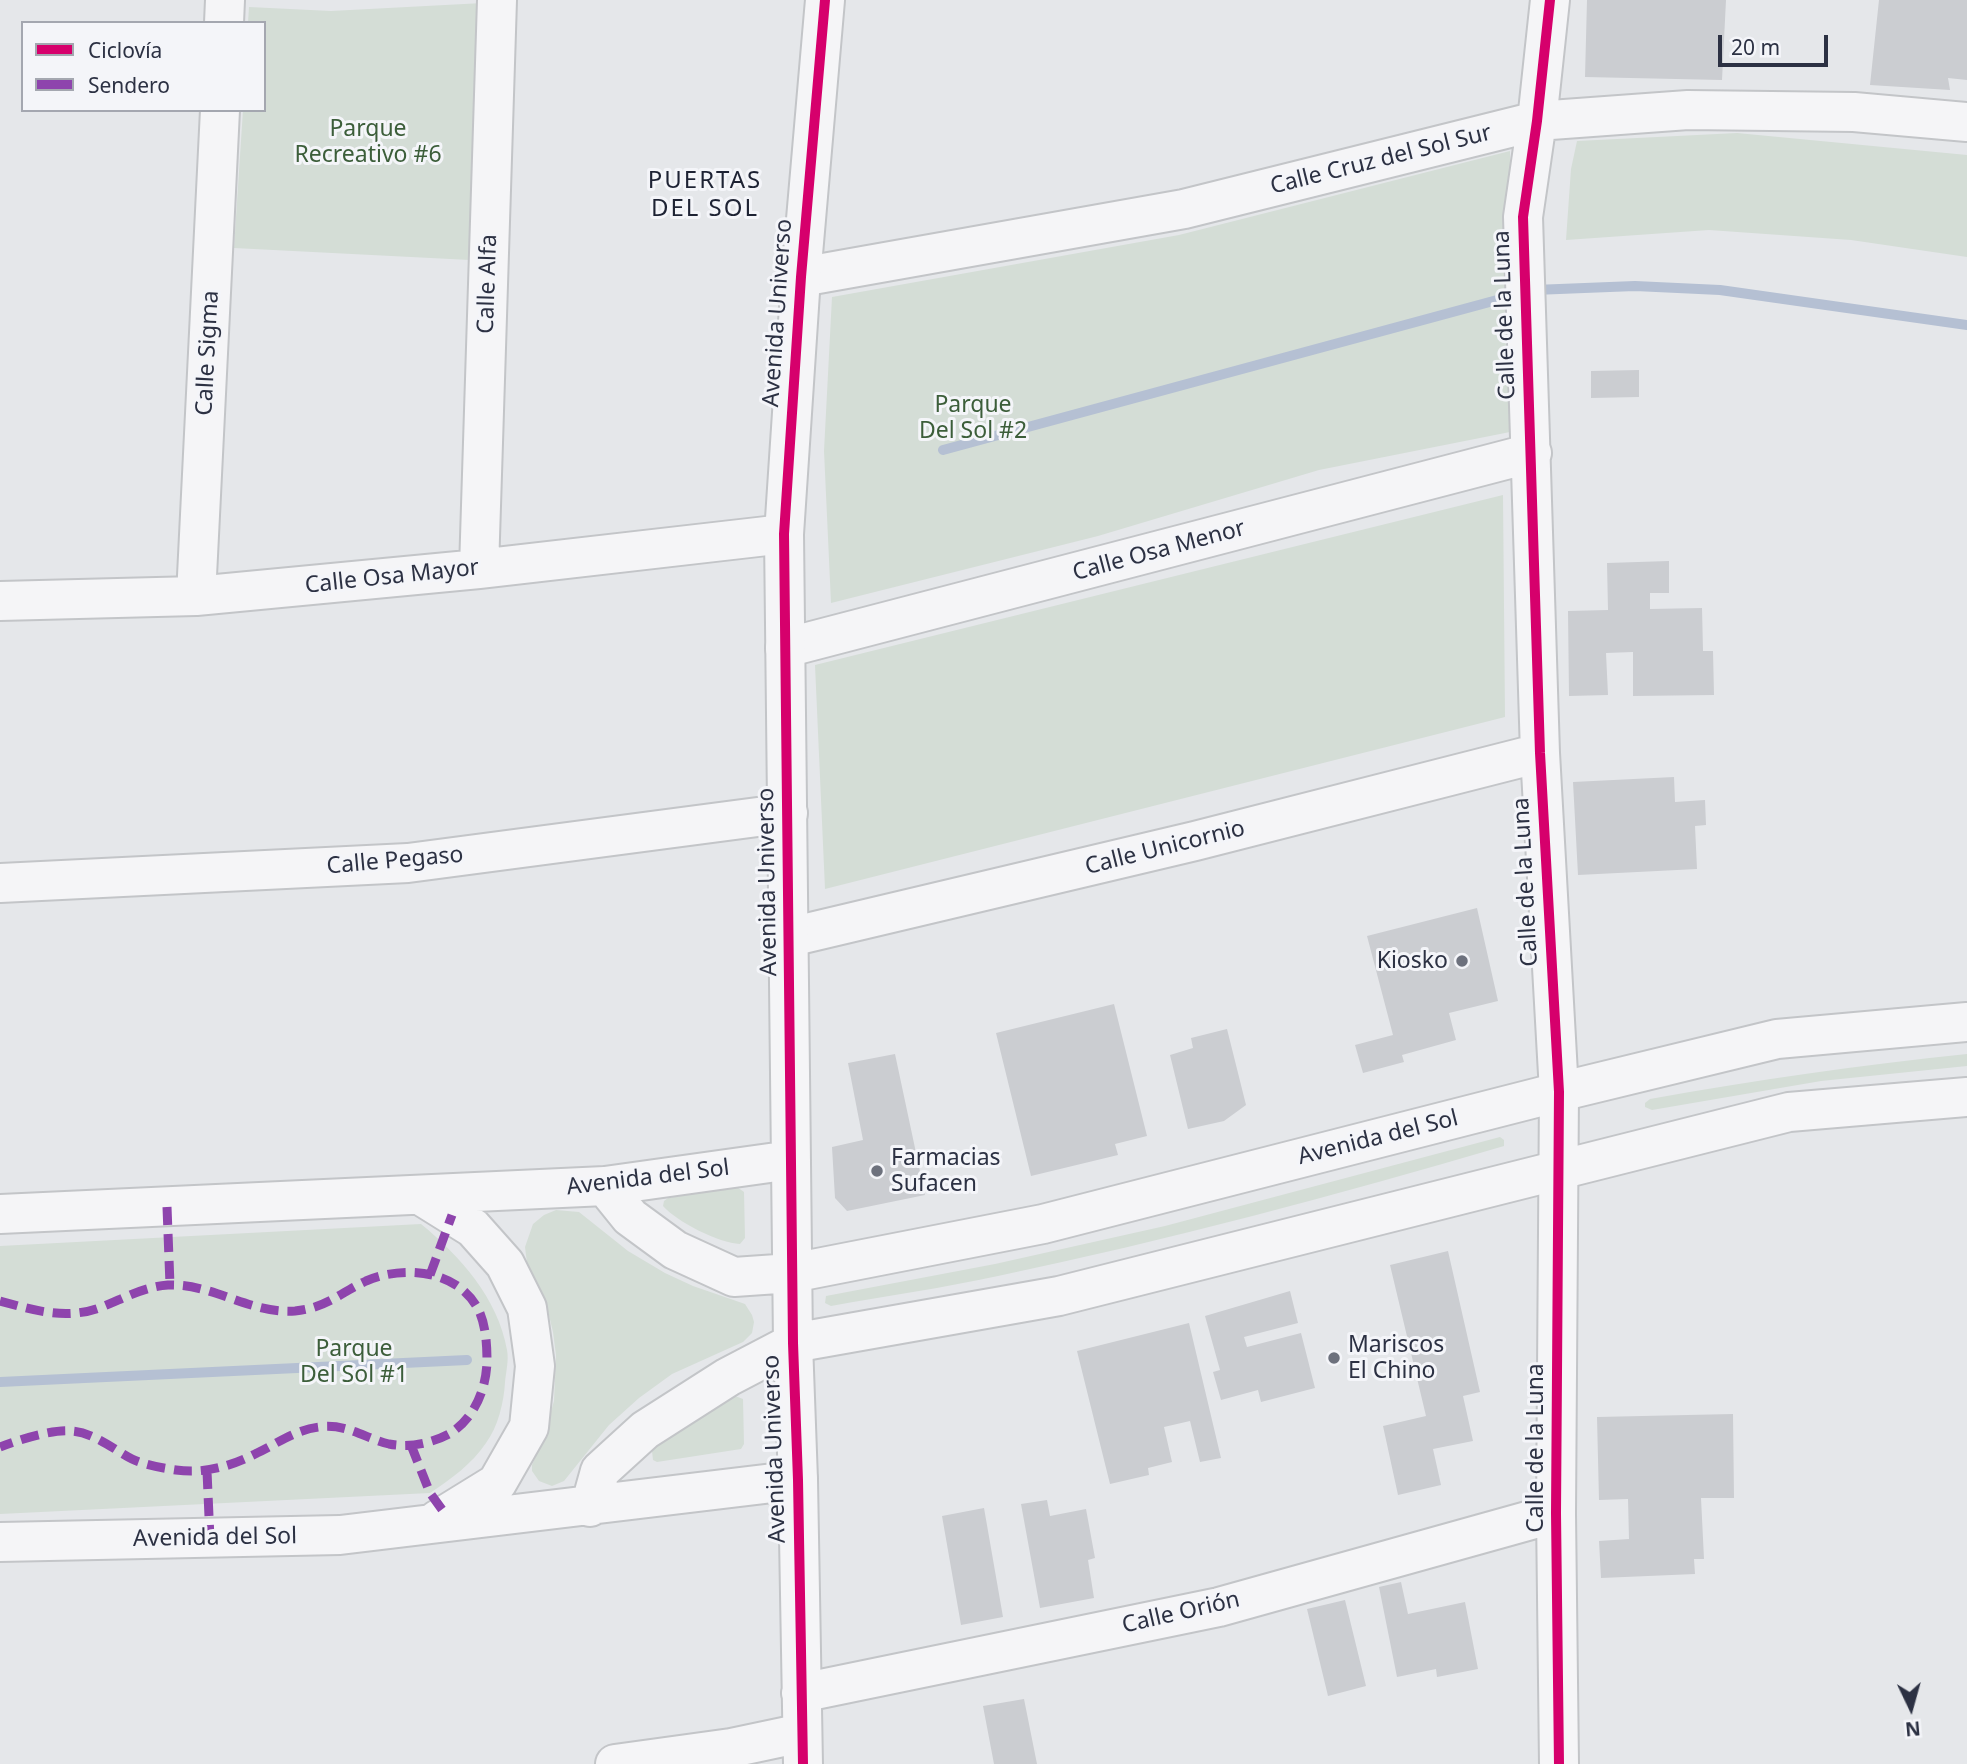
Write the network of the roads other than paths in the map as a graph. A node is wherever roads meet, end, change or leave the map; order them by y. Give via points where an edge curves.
1 (225, 0) edge
2 (497, 0) edge
3 (825, 0) edge
4 (1550, 0) edge
5 (224, 21) edge
6 (220, 112) edge
7 (1537, 121) junction
8 (1967, 122) edge
9 (801, 277) junction
10 (1532, 453) junction
11 (784, 534) junction
12 (479, 569) junction
13 (196, 596) junction
14 (0, 601) edge
15 (785, 648) junction
16 (1540, 753) junction
17 (788, 813) junction
18 (0, 883) edge
19 (790, 937) junction
20 (1967, 1022) edge
21 (1559, 1091) junction
22 (1967, 1097) edge
23 (792, 1160) junction
24 (1559, 1169) junction
25 (605, 1186) junction
26 (420, 1195) junction
27 (0, 1214) edge
28 (792, 1273) junction
29 (793, 1343) junction
30 (798, 1480) junction
31 (590, 1507) junction
32 (1556, 1513) junction
33 (430, 1525) junction
34 (0, 1542) edge
35 (802, 1693) junction
36 (802, 1749) edge
37 (615, 1764) edge
38 (1559, 1764) edge

1 - 5 street
2 - 12 street, Calle Alfa
3 - 9 street, Avenida Universo
4 - 7 street, Calle de la Luna
6 - 13 street, Calle Sigma
7 - 8 street, Calle Cruz del Sol Sur via 1688,110 1854,112
7 - 9 street, Calle Cruz del Sol Sur via 1184,209
7 - 10 street, Calle de la Luna via 1523,217
9 - 11 street, Avenida Universo
10 - 15 street, Calle Osa Menor
10 - 16 street, Calle de la Luna
11 - 12 street, Calle Osa Mayor
11 - 15 street, Avenida Universo
12 - 13 street, Calle Osa Mayor
13 - 14 street, Calle Osa Mayor
15 - 17 street, Avenida Universo
16 - 19 street, Calle Unicornio
16 - 21 street, Calle de la Luna
17 - 18 street, Calle Pegaso via 408,863
17 - 19 street, Avenida Universo
19 - 23 street, Avenida Universo
20 - 21 street, Avenida del Sol via 1777,1039
21 - 24 street, Calle de la Luna
21 - 28 street, Avenida del Sol via 1043,1224
22 - 24 street via 1789,1112
23 - 25 street, Avenida del Sol
23 - 28 street, Avenida Universo
24 - 29 street via 1059,1296
24 - 32 street, Calle de la Luna
25 - 26 street, Avenida del Sol
25 - 28 street, Avenida del Sol via 629,1217 675,1250 734,1277
26 - 27 street, Avenida del Sol
26 - 33 street, Avenida del Sol via 473,1228 505,1264 527,1308 535,1366 529,1427 497,1483
28 - 29 street, Avenida Universo
29 - 30 street, Avenida Universo
29 - 31 street via 728,1377 645,1430 600,1471
30 - 31 street, Avenida del Sol
30 - 35 street, Avenida Universo
31 - 33 street, Avenida del Sol
32 - 35 street, Calle Orión via 1219,1607
32 - 38 street, Calle de la Luna
33 - 34 street, Avenida del Sol via 340,1535
35 - 36 street, Avenida Universo
36 - 37 street via 732,1748

